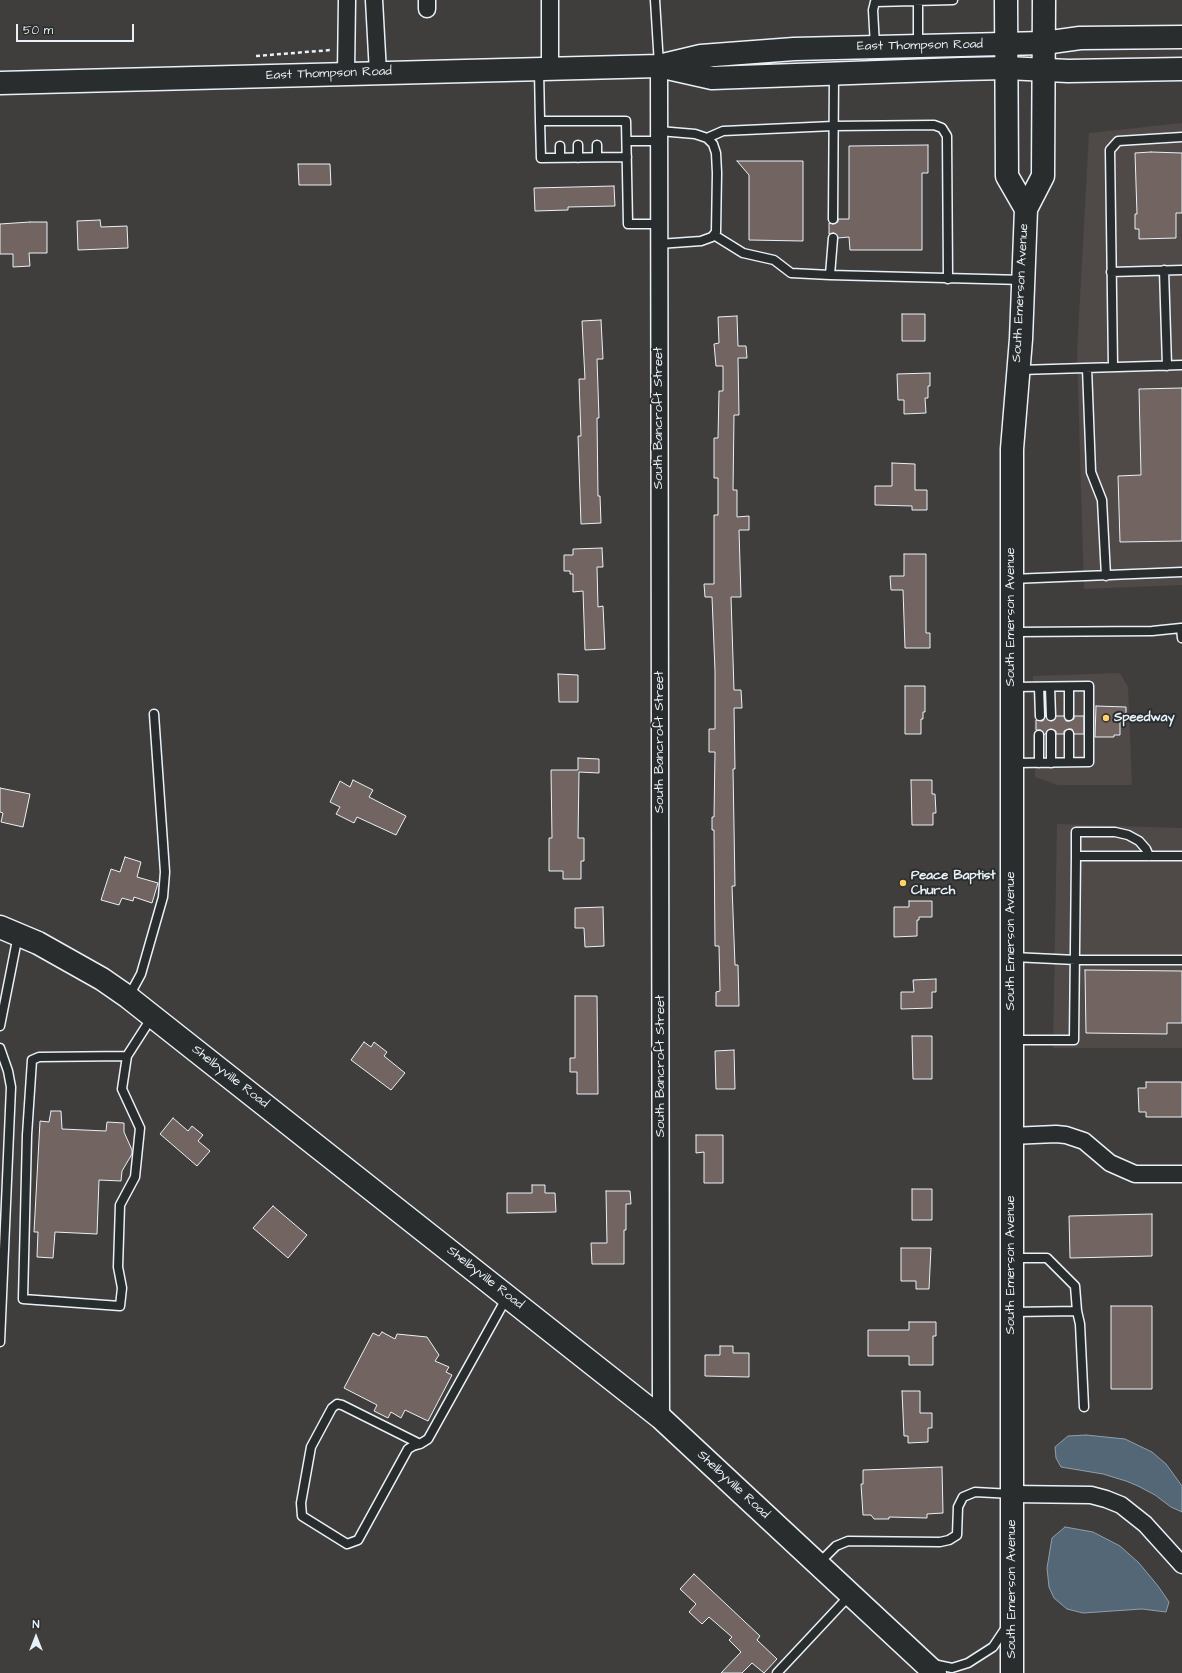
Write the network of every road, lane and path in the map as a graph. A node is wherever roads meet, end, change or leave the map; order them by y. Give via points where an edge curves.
1 (347, 0) edge
2 (374, 0) edge
3 (550, 0) edge
4 (655, 0) edge
5 (918, 0) edge
6 (952, 0) edge
7 (1006, 0) edge
8 (1044, 0) edge
9 (1182, 37) edge
10 (1007, 44) junction
11 (1044, 44) junction
12 (918, 46) junction
13 (875, 47) junction
14 (659, 66) junction
15 (1007, 68) junction
16 (1182, 68) edge
17 (544, 69) junction
18 (1044, 70) junction
19 (378, 72) junction
20 (346, 73) junction
21 (834, 73) junction
22 (0, 83) edge
23 (540, 122) junction
24 (833, 126) junction
25 (659, 136) junction
26 (1182, 137) edge
27 (707, 138) junction
28 (627, 141) junction
29 (578, 145) dead end
30 (597, 145) dead end
31 (560, 146) dead end
32 (597, 157) junction
33 (627, 157) junction
34 (560, 158) junction
35 (578, 158) junction
36 (1026, 209) junction
37 (833, 219) dead end
38 (659, 224) junction
39 (714, 235) junction
40 (833, 238) dead end
41 (659, 244) junction
42 (1164, 270) junction
43 (1182, 270) edge
44 (1112, 272) junction
45 (830, 275) junction
46 (948, 278) junction
47 (1023, 280) junction
48 (1182, 365) edge
49 (1167, 366) junction
50 (1113, 367) junction
51 (1087, 368) junction
52 (1018, 370) junction
53 (1182, 572) edge
54 (1106, 576) junction
55 (1011, 579) junction
56 (1182, 628) edge
57 (1011, 632) junction
58 (1182, 638) edge
59 (1011, 687) junction
60 (1039, 687) junction
61 (1050, 687) junction
62 (1069, 687) junction
63 (154, 714) dead end
64 (1040, 716) dead end
65 (1051, 716) dead end
66 (1069, 716) dead end
67 (1051, 734) dead end
68 (1069, 734) dead end
69 (1040, 735) dead end
70 (1069, 762) junction
71 (1011, 763) junction
72 (1040, 763) junction
73 (1051, 763) junction
74 (1076, 856) junction
75 (1149, 856) junction
76 (1182, 856) edge
77 (9, 931) edge
78 (1011, 957) junction
79 (1076, 960) junction
80 (1182, 960) edge
81 (128, 997) junction
82 (152, 1016) junction
83 (0, 1026) edge
84 (1011, 1040) junction
85 (0, 1048) edge
86 (127, 1056) junction
87 (1011, 1136) junction
88 (1182, 1174) edge
89 (1011, 1258) junction
90 (508, 1296) junction
91 (1077, 1311) junction
92 (1011, 1312) junction
93 (0, 1342) edge
94 (1084, 1407) dead end
95 (661, 1418) junction
96 (420, 1444) junction
97 (1012, 1494) junction
98 (818, 1564) junction
99 (1182, 1565) edge
100 (850, 1594) junction
101 (1012, 1619) junction
102 (915, 1654) junction
103 (777, 1673) edge
104 (935, 1673) edge
105 (1012, 1673) edge

1 - 20 street
2 - 19 street
3 - 17 street
4 - 14 lane
5 - 6 lane
5 - 12 lane
5 - 13 lane via 875,2
7 - 10 main road, South Emerson Avenue
8 - 11 main road, South Emerson Avenue
9 - 11 main road, East Thompson Road via 1080,38
10 - 11 main road, East Thompson Road
10 - 12 main road, East Thompson Road
10 - 15 main road, South Emerson Avenue
11 - 18 main road, South Emerson Avenue
12 - 13 main road, East Thompson Road
13 - 14 main road, East Thompson Road via 794,49 701,56
14 - 17 main road, East Thompson Road
14 - 21 main road, East Thompson Road via 712,78
14 - 25 street, South Bancroft Street
15 - 18 main road, East Thompson Road
15 - 21 main road, East Thompson Road
15 - 36 main road, South Emerson Avenue via 1007,176
16 - 18 main road, East Thompson Road
17 - 19 main road, East Thompson Road
17 - 23 lane
18 - 36 main road, South Emerson Avenue via 1043,176
19 - 20 main road, East Thompson Road
20 - 22 main road, East Thompson Road
21 - 24 lane
23 - 28 lane via 578,125 626,121
23 - 34 lane via 541,158
24 - 27 lane via 723,131
24 - 37 lane
24 - 46 lane via 934,125 942,128 947,136
25 - 27 lane via 695,134
25 - 28 lane
25 - 38 street, South Bancroft Street
26 - 44 lane via 1118,141 1110,150
27 - 39 lane via 716,153 717,223
28 - 33 lane
29 - 35 lane
30 - 32 lane
31 - 34 lane
32 - 33 lane
32 - 35 lane
33 - 38 lane via 628,224
34 - 35 lane
36 - 47 main road, South Emerson Avenue
38 - 41 street, South Bancroft Street
39 - 41 lane via 701,241
39 - 45 lane via 743,253 774,260 791,273
40 - 45 lane
41 - 95 street, South Bancroft Street
42 - 43 lane
42 - 44 lane
42 - 49 lane
44 - 50 lane
45 - 46 lane
46 - 47 lane
47 - 52 main road, South Emerson Avenue
48 - 49 lane
49 - 50 lane
50 - 51 lane
51 - 52 lane
51 - 54 lane via 1091,472 1102,500
52 - 55 main road, South Emerson Avenue via 1012,449
53 - 54 lane
54 - 55 lane
55 - 57 main road, South Emerson Avenue
56 - 57 lane via 1152,631
56 - 58 lane
57 - 59 main road, South Emerson Avenue
59 - 60 lane
59 - 71 main road, South Emerson Avenue
60 - 61 lane
60 - 64 lane
61 - 62 lane
61 - 65 lane
62 - 66 lane
62 - 70 lane via 1089,686 1089,762
63 - 81 lane via 164,872 163,897 141,974
67 - 73 lane
68 - 70 lane
69 - 72 lane
70 - 73 lane
71 - 72 lane
71 - 78 main road, South Emerson Avenue
72 - 73 lane
74 - 75 lane
74 - 75 lane via 1076,832 1115,832 1139,841
74 - 79 lane
75 - 76 lane
77 - 81 main road, Shelbyville Road via 102,979
77 - 83 lane
78 - 79 lane
78 - 84 main road, South Emerson Avenue
79 - 80 lane
79 - 84 lane via 1074,1040
81 - 82 main road, Shelbyville Road
82 - 86 lane
82 - 90 main road, Shelbyville Road
84 - 87 main road, South Emerson Avenue
85 - 93 lane via 11,1087
86 - 86 lane via 122,1089 140,1128 135,1177 120,1205 120,1306 23,1298 27,1135 32,1060 39,1057
87 - 88 street via 1066,1135 1084,1141 1110,1163 1135,1174
87 - 89 main road, South Emerson Avenue
89 - 91 lane via 1047,1258 1075,1286
89 - 92 main road, South Emerson Avenue
90 - 95 main road, Shelbyville Road
90 - 96 lane via 428,1439
91 - 92 lane
91 - 94 lane via 1080,1324
92 - 97 main road, South Emerson Avenue
95 - 98 main road, Shelbyville Road
96 - 96 lane via 408,1449 358,1540 347,1544 302,1516 301,1504 311,1447 332,1408 337,1404 342,1404
97 - 98 lane via 975,1492 963,1497 958,1507 957,1535 949,1540 848,1541 836,1546
97 - 99 street via 1091,1495 1121,1505 1145,1524
97 - 101 main road, South Emerson Avenue
98 - 100 main road, Shelbyville Road
100 - 102 main road, Shelbyville Road
100 - 103 lane
101 - 102 lane via 993,1647 968,1663 952,1668 932,1663
101 - 105 main road, South Emerson Avenue
102 - 104 main road, Shelbyville Road

